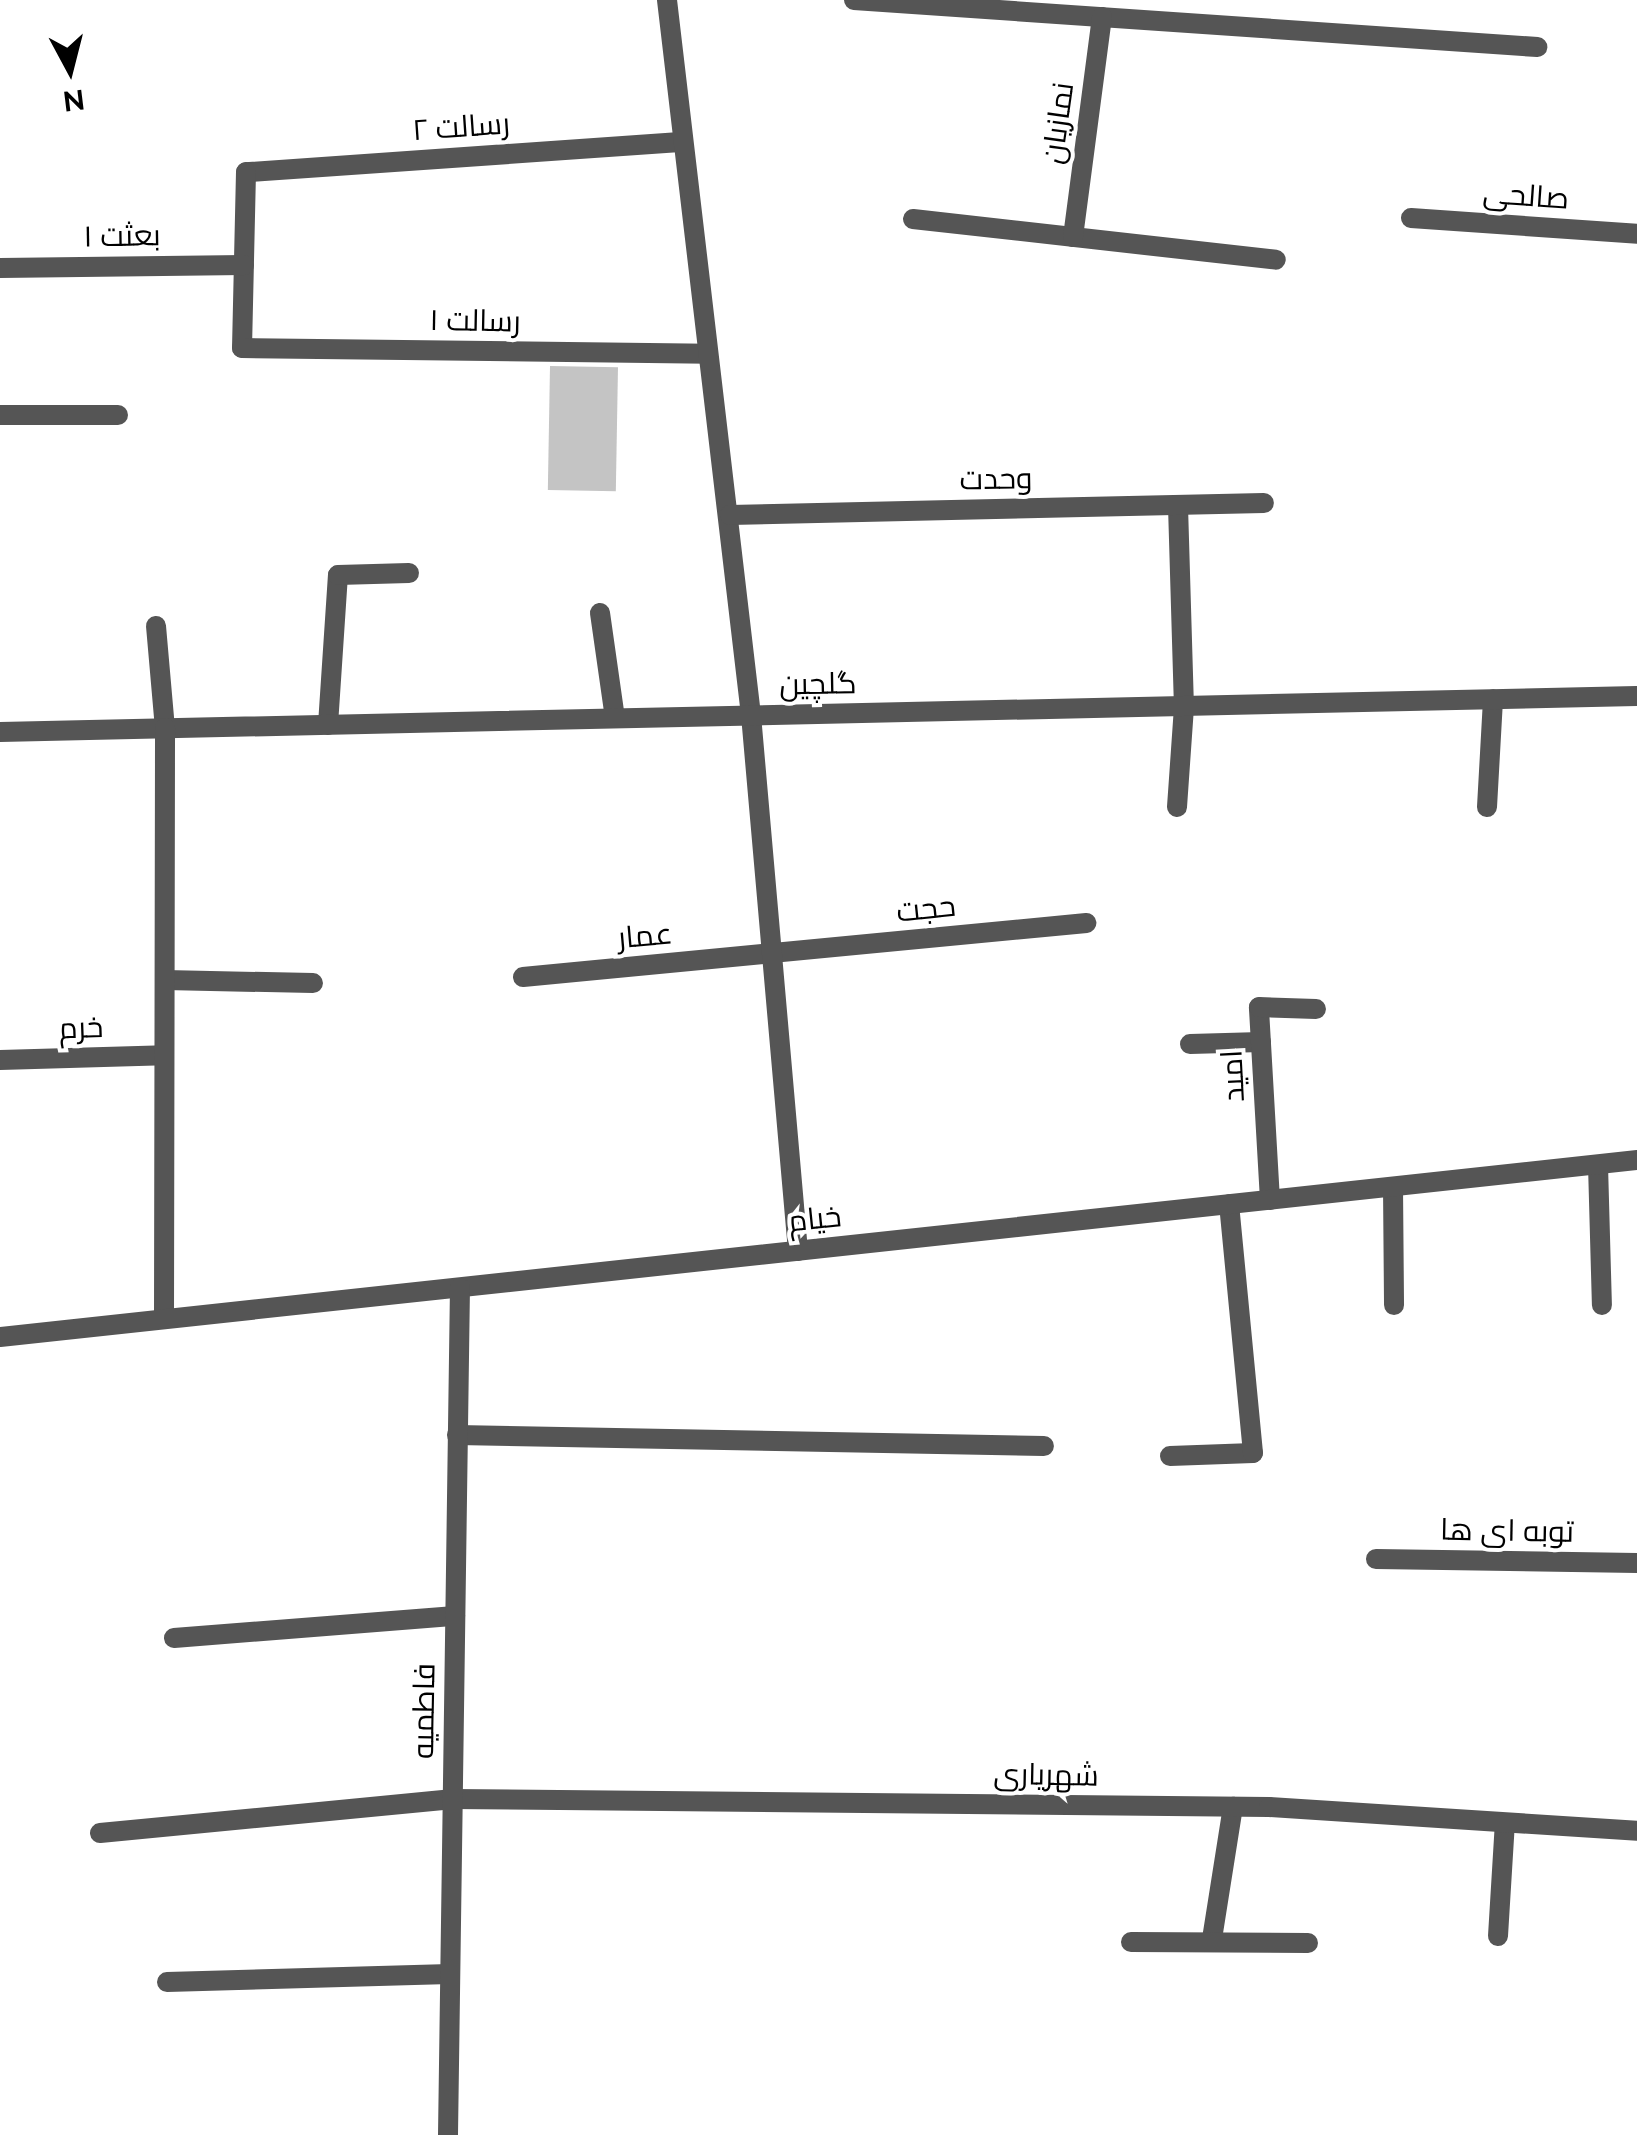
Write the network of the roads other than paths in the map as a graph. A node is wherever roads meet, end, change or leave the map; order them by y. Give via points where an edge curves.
1 (667, 0) edge
2 (854, 0) edge
3 (1102, 17) junction
4 (1537, 47) dead end
5 (680, 142) junction
6 (1411, 218) dead end
7 (912, 219) dead end
8 (1637, 234) edge
9 (1073, 237) junction
10 (1276, 260) dead end
11 (244, 264) junction
12 (0, 268) edge
13 (708, 354) junction
14 (0, 414) edge
15 (118, 415) dead end
16 (1264, 504) dead end
17 (1178, 506) junction
18 (730, 514) junction
19 (408, 574) dead end
20 (600, 614) dead end
21 (156, 626) dead end
22 (1637, 696) edge
23 (1493, 700) junction
24 (1184, 706) junction
25 (751, 716) junction
26 (616, 718) junction
27 (328, 724) junction
28 (165, 728) junction
29 (0, 732) edge
30 (1176, 807) dead end
31 (1487, 807) dead end
32 (1086, 923) dead end
33 (772, 954) junction
34 (523, 976) dead end
35 (165, 980) junction
36 (313, 983) dead end
37 (1316, 1009) dead end
38 (1261, 1042) junction
39 (1190, 1044) dead end
40 (164, 1055) junction
41 (0, 1060) edge
42 (1637, 1160) edge
43 (1598, 1164) junction
44 (1392, 1186) junction
45 (1270, 1200) junction
46 (1229, 1204) junction
47 (798, 1251) junction
48 (460, 1288) junction
49 (1394, 1305) dead end
50 (1602, 1305) dead end
51 (164, 1319) junction
52 (0, 1337) edge
53 (458, 1436) junction
54 (1044, 1446) dead end
55 (1170, 1456) dead end
56 (1376, 1559) dead end
57 (1637, 1563) edge
58 (455, 1616) junction
59 (174, 1638) dead end
60 (453, 1800) junction
61 (1233, 1807) junction
62 (1504, 1822) junction
63 (1637, 1831) edge
64 (100, 1833) dead end
65 (1498, 1936) dead end
66 (1212, 1939) junction
67 (1131, 1942) dead end
68 (1308, 1943) dead end
69 (450, 1974) junction
70 (166, 1982) dead end
71 (448, 2135) edge

1 - 5 street
2 - 3 street
3 - 4 street
3 - 9 street, نمازیان
5 - 11 street, رسالت ۲ via 246,172
5 - 13 street
6 - 8 street, صالحی
7 - 9 street
9 - 10 street
11 - 12 street, بعثت ۱
11 - 13 street, رسالت ۱ via 242,348
13 - 18 street
14 - 15 street
16 - 17 street, وحدت
17 - 18 street, وحدت
17 - 24 street
18 - 25 street
19 - 27 street via 338,575
20 - 26 street
21 - 28 street
22 - 23 street, گلچین
23 - 24 street, گلچین
23 - 31 street
24 - 25 street, گلچین
24 - 30 street
25 - 26 street, گلچین
25 - 33 street
26 - 27 street, گلچین
27 - 28 street, گلچین
28 - 29 street, گلچین
28 - 35 street
32 - 33 street, حجت
33 - 34 street, عمار
33 - 47 street
35 - 36 street
35 - 40 street
37 - 38 street, امید via 1259,1007
38 - 39 street
38 - 45 street, امید
40 - 41 street, خرم
40 - 51 street
42 - 43 street, خیام
43 - 44 street, خیام
43 - 50 street
44 - 45 street, خیام
44 - 49 street
45 - 46 street, خیام
46 - 47 street, خیام
46 - 55 street via 1252,1452
47 - 48 street, خیام
48 - 51 street, خیام
48 - 53 street, فاطمیه
51 - 52 street, خیام
53 - 54 street
53 - 58 street, فاطمیه
56 - 57 street, توبه ای ها
58 - 59 street
58 - 60 street, فاطمیه
60 - 61 street, شهریاری
60 - 64 street, شهریاری
60 - 69 street, فاطمیه
61 - 62 street, شهریاری
61 - 66 street
62 - 63 street, شهریاری
62 - 65 street
66 - 67 street
66 - 68 street
69 - 70 street
69 - 71 street, فاطمیه

